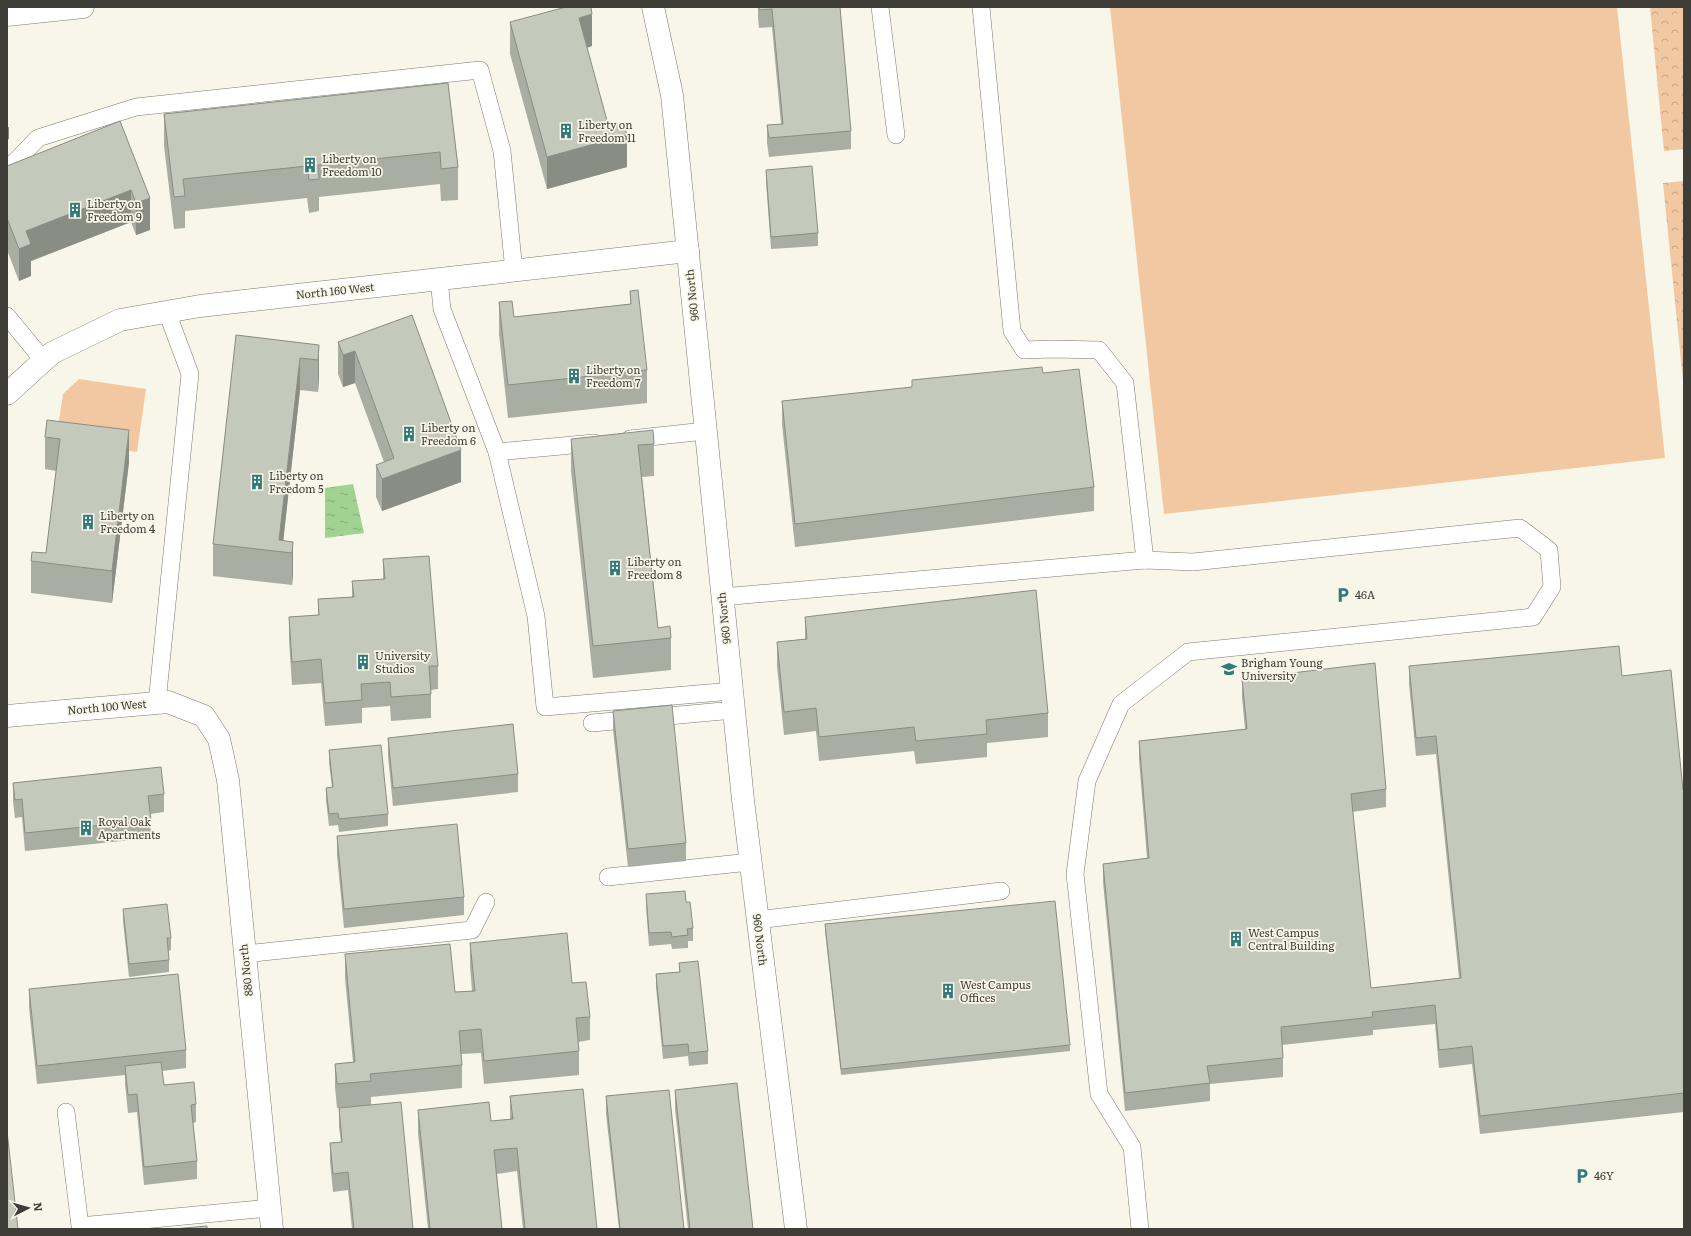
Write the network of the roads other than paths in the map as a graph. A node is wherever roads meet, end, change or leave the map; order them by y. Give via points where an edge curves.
1 (83, 7) edge
2 (653, 7) edge
3 (880, 7) edge
4 (981, 7) edge
5 (7, 15) edge
6 (896, 135) dead end
7 (7, 166) edge
8 (688, 251) junction
9 (514, 271) junction
10 (439, 279) junction
11 (167, 312) junction
12 (7, 316) edge
13 (44, 361) junction
14 (7, 394) edge
15 (705, 431) junction
16 (497, 452) junction
17 (1145, 560) junction
18 (722, 597) junction
19 (733, 700) junction
20 (157, 703) junction
21 (7, 716) edge
22 (204, 716) joint
23 (592, 723) dead end
24 (750, 862) junction
25 (608, 877) dead end
26 (1001, 891) dead end
27 (486, 902) dead end
28 (757, 920) junction
29 (245, 954) junction
30 (66, 1112) dead end
31 (271, 1218) edge
32 (796, 1229) edge
33 (1140, 1229) edge

1 - 5 street
2 - 8 street, 960 North via 672,95
3 - 6 lane
4 - 17 lane via 1012,331 1024,350 1099,350 1125,383
7 - 9 lane via 15,162 38,138 136,107 480,70 502,151
8 - 9 street, North 160 West
8 - 15 street, 960 North
9 - 10 street, North 160 West
10 - 11 street, North 160 West
10 - 16 lane via 442,309
11 - 13 street, North 160 West via 120,320 52,353
11 - 20 lane via 190,374
12 - 13 lane
13 - 14 street, North 160 West
15 - 16 lane
15 - 18 street, 960 North
16 - 19 lane via 536,616 545,706
17 - 18 lane
17 - 33 lane via 1193,562 1520,528 1549,550 1552,587 1532,617 1188,652 1121,704 1087,781 1075,874 1099,1094 1132,1147
18 - 19 street, 960 North
19 - 23 lane
19 - 24 street, 960 North
20 - 21 street, North 100 West
20 - 22 street, North 100 West via 168,702
22 - 29 street, 880 North via 219,739 228,780
24 - 25 lane
24 - 28 street, 960 North
26 - 28 lane
27 - 29 lane via 472,930
28 - 32 street, 960 North
29 - 31 street, 880 North
30 - 31 lane via 80,1226

